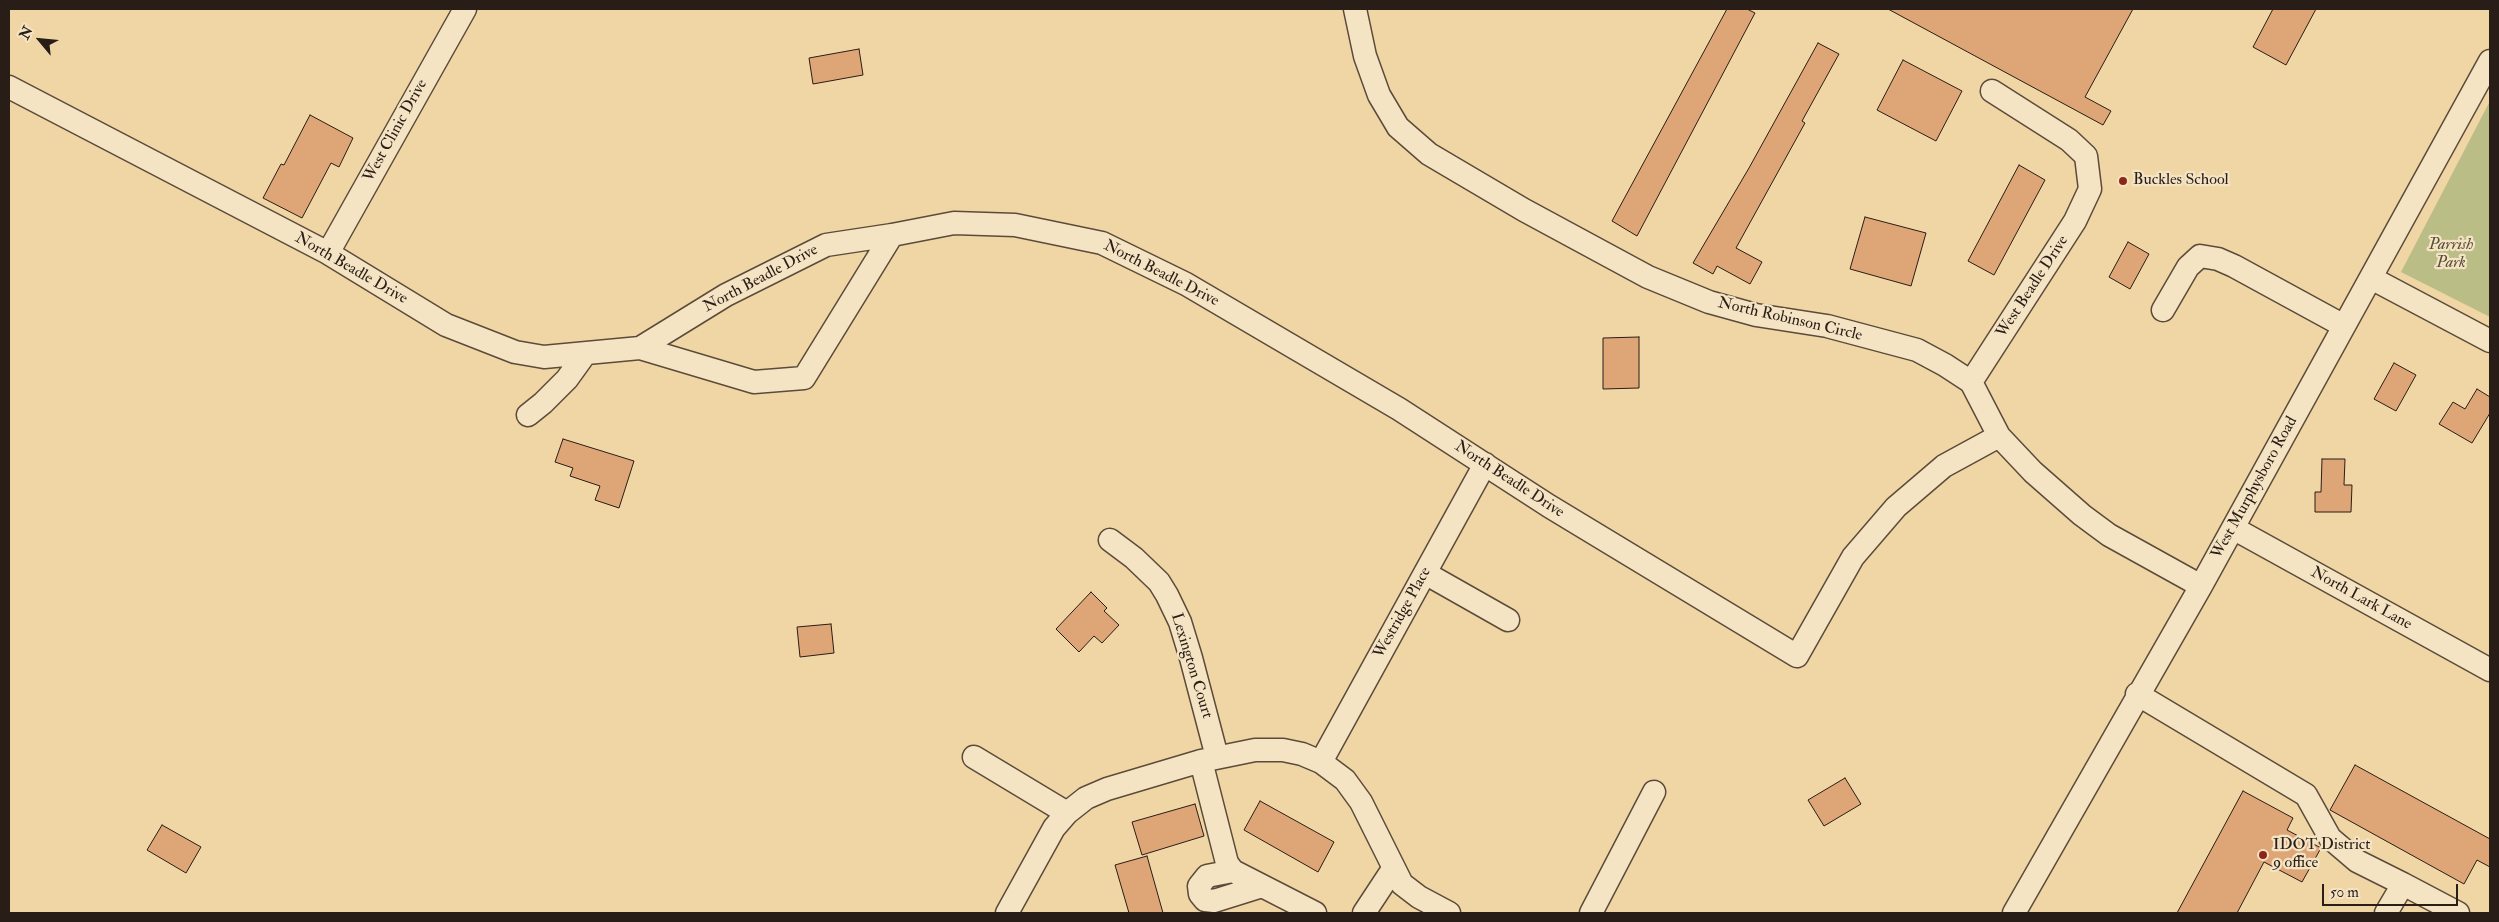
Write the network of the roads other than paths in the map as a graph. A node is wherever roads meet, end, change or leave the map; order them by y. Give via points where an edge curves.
1 (465, 9) edge
2 (1355, 9) edge
3 (2490, 61) edge
4 (9, 87) edge
5 (1992, 91) dead end
6 (892, 236) junction
7 (328, 253) junction
8 (2370, 278) junction
9 (2163, 310) dead end
10 (2344, 326) junction
11 (2490, 341) edge
12 (640, 348) junction
13 (584, 354) junction
14 (1971, 382) junction
15 (528, 415) dead end
16 (1999, 436) junction
17 (1485, 464) junction
18 (2233, 528) junction
19 (1110, 540) dead end
20 (1425, 573) junction
21 (2201, 586) junction
22 (1508, 620) dead end
23 (2490, 670) edge
24 (2137, 694) junction
25 (974, 757) dead end
26 (1209, 759) junction
27 (1321, 762) junction
28 (1654, 792) dead end
29 (1066, 813) junction
30 (1394, 869) junction
31 (1233, 872) junction
32 (2403, 884) junction
33 (1262, 886) junction
34 (1007, 913) edge
35 (1315, 913) edge
36 (1364, 913) edge
37 (1449, 913) edge
38 (1591, 913) edge
39 (2014, 913) edge
40 (2386, 913) edge
41 (2458, 913) edge

1 - 7 street, West Clinic Drive
2 - 14 street, North Robinson Circle via 1365,56 1379,95 1398,128 1429,154 1648,277 1709,302 1756,315 1827,326 1917,350
3 - 8 street, West Murphysboro Road
4 - 7 street, North Beadle Drive
5 - 14 street, West Beadle Drive via 2069,140 2086,156 2090,189 2075,221
6 - 12 street, North Beadle Drive via 826,244 726,295
6 - 12 street via 804,378 754,382
6 - 17 street, North Beadle Drive via 954,223 1015,225 1102,243 1186,284 1399,409
7 - 13 street, North Beadle Drive via 446,325 515,352 544,357
8 - 10 street, West Murphysboro Road
8 - 11 street
9 - 10 street via 2188,267 2200,256 2234,266
10 - 18 street, West Murphysboro Road
12 - 13 street, North Beadle Drive
13 - 15 street via 567,379
14 - 16 street
16 - 17 street, North Beadle Drive via 1944,466 1896,507 1853,557 1797,656
16 - 21 street via 2033,472 2082,515 2109,535
17 - 20 street, Westridge Place
18 - 21 street, West Murphysboro Road
18 - 23 street, North Lark Lane
19 - 26 street, Lexington Court via 1159,582 1180,622 1191,658
20 - 22 street
20 - 27 street, Westridge Place
21 - 24 street, West Murphysboro Road
24 - 32 street via 2306,795 2330,838 2357,861
24 - 39 street, West Murphysboro Road
25 - 29 street
26 - 27 street via 1242,751 1282,750
26 - 29 street via 1108,789 1086,798
26 - 31 street, Lexington Court via 1227,863
27 - 30 street via 1345,780 1361,802
28 - 38 street
29 - 34 street via 1054,828
30 - 36 street
30 - 37 street via 1402,884
31 - 33 street
31 - 33 street via 1207,876 1199,886 1200,894 1205,900 1214,901
32 - 40 street
32 - 41 street
33 - 35 street

